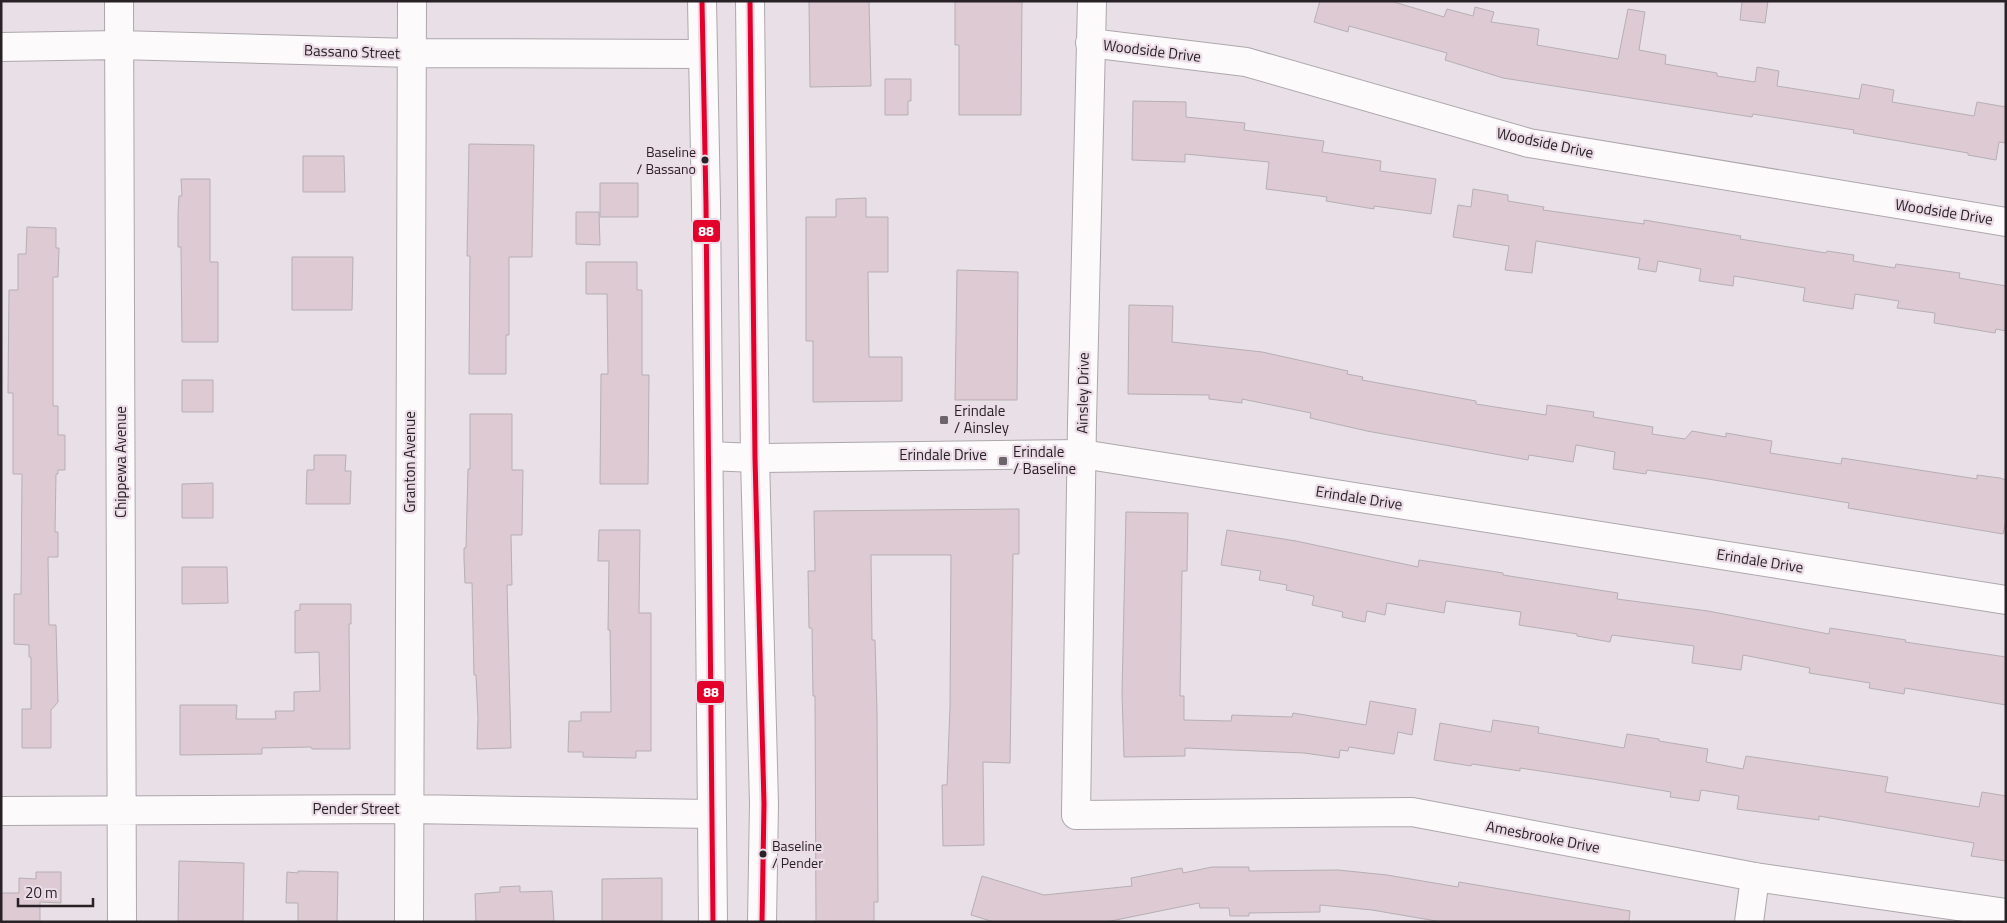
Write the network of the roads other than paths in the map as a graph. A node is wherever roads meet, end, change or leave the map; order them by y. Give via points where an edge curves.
1 (119, 1) edge
2 (412, 1) edge
3 (702, 1) edge
4 (750, 1) edge
5 (1092, 1) edge
6 (1090, 43) junction
7 (119, 45) junction
8 (1, 46) edge
9 (412, 53) junction
10 (703, 54) junction
11 (2006, 222) edge
12 (1082, 454) junction
13 (709, 456) junction
14 (755, 458) junction
15 (2006, 600) edge
16 (409, 809) junction
17 (1, 810) edge
18 (122, 810) junction
19 (711, 814) junction
20 (1076, 815) joint
21 (1755, 877) junction
22 (2006, 913) edge
23 (122, 922) edge
24 (409, 922) edge
25 (713, 922) edge
26 (762, 922) edge
27 (1749, 922) edge

1 - 7 street, Chippewa Avenue
2 - 9 street, Granton Avenue
3 - 10 street
4 - 14 street
5 - 6 street, Ainsley Drive
6 - 11 street, Woodside Drive via 1246,62 1529,143
6 - 12 street, Ainsley Drive
7 - 8 street, Bassano Street
7 - 9 street, Bassano Street
7 - 18 street, Chippewa Avenue
9 - 10 street, Bassano Street
9 - 16 street, Granton Avenue
10 - 13 street
12 - 14 street, Erindale Drive
12 - 15 street, Erindale Drive
12 - 20 street, Ainsley Drive
13 - 14 street, Erindale Drive
13 - 19 street
14 - 26 street via 764,804
16 - 18 street, Pender Street
16 - 19 street, Pender Street
16 - 24 street, Granton Avenue
17 - 18 street, Pender Street
18 - 23 street, Chippewa Avenue
19 - 25 street
20 - 21 street, Amesbrooke Drive via 1412,812
21 - 22 street, Amesbrooke Drive
21 - 27 street

